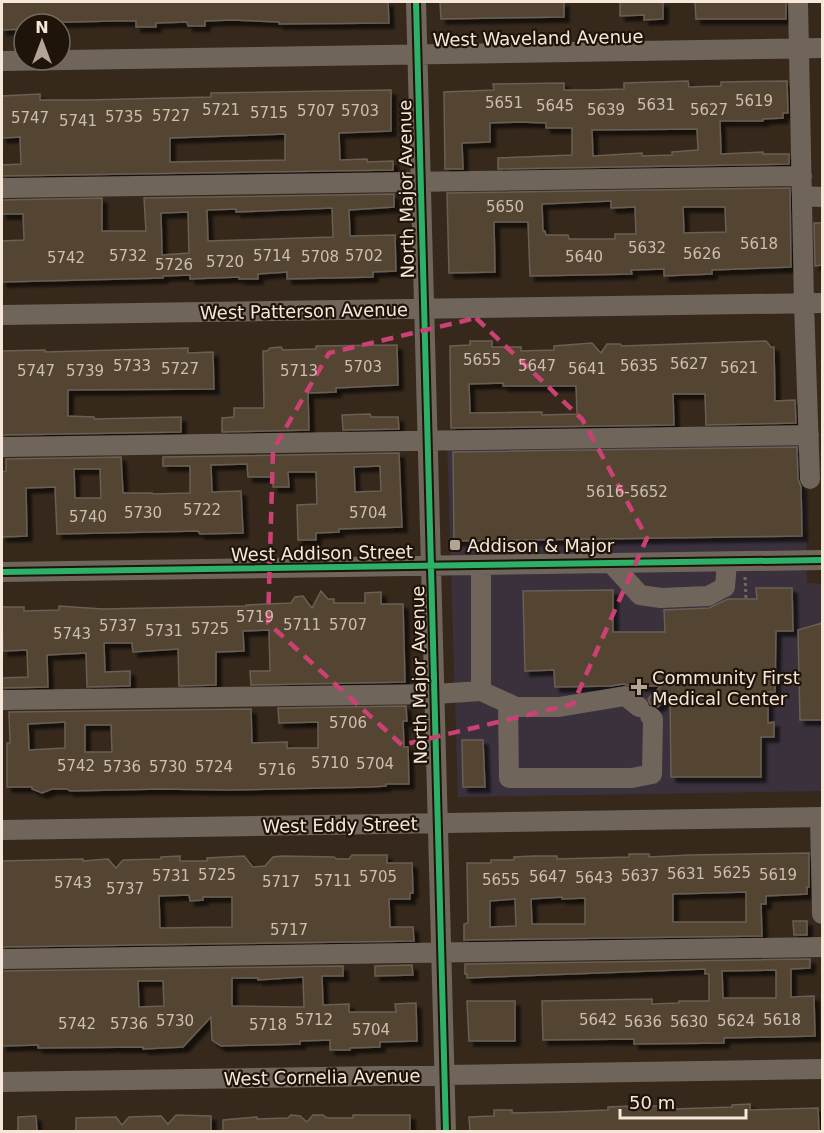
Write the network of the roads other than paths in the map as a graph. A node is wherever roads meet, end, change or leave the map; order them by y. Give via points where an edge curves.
1 (416, 2) edge
2 (798, 2) edge
3 (799, 48) junction
4 (822, 48) edge
5 (418, 55) junction
6 (2, 61) edge
7 (802, 176) junction
8 (421, 182) junction
9 (2, 188) edge
10 (802, 196) junction
11 (822, 197) edge
12 (813, 304) edge
13 (424, 309) junction
14 (2, 315) edge
15 (428, 441) junction
16 (814, 443) edge
17 (2, 447) edge
18 (810, 479) dead end
19 (822, 560) edge
20 (727, 562) junction
21 (612, 564) junction
22 (481, 566) junction
23 (431, 567) junction
24 (2, 572) edge
25 (481, 691) junction
26 (435, 694) junction
27 (2, 700) edge
28 (508, 703) junction
29 (821, 817) edge
30 (438, 823) junction
31 (2, 830) edge
32 (822, 914) edge
33 (822, 947) edge
34 (441, 952) junction
35 (2, 959) edge
36 (822, 1070) edge
37 (445, 1075) junction
38 (2, 1082) edge
39 (446, 1131) edge

1 - 5 street, North Major Avenue
2 - 3 street
3 - 4 street, West Waveland Avenue
3 - 5 street, West Waveland Avenue
3 - 7 street
5 - 6 street, West Waveland Avenue
5 - 8 street, North Major Avenue
7 - 8 street
7 - 10 street
8 - 9 street
8 - 13 street, North Major Avenue
10 - 11 street
10 - 12 street
12 - 13 street, West Patterson Avenue
12 - 16 street
13 - 14 street, West Patterson Avenue
13 - 15 street, North Major Avenue
15 - 16 street
15 - 17 street
15 - 23 street, North Major Avenue
16 - 18 street
19 - 20 street, West Addison Street
20 - 21 street, West Addison Street
20 - 21 street via 725,587 708,596 661,598 640,595
21 - 22 street, West Addison Street
22 - 23 street, West Addison Street
22 - 25 street
23 - 24 street, West Addison Street
23 - 26 street, North Major Avenue
25 - 26 street
25 - 28 street
26 - 27 street
26 - 30 street, North Major Avenue
28 - 28 street via 509,778 632,778 652,774 653,719 625,696 559,707 516,707
29 - 30 street, West Eddy Street
29 - 32 street
30 - 31 street, West Eddy Street
30 - 34 street, North Major Avenue
33 - 34 street
34 - 35 street
34 - 37 street, North Major Avenue
36 - 37 street, West Cornelia Avenue
37 - 38 street, West Cornelia Avenue
37 - 39 street, North Major Avenue

